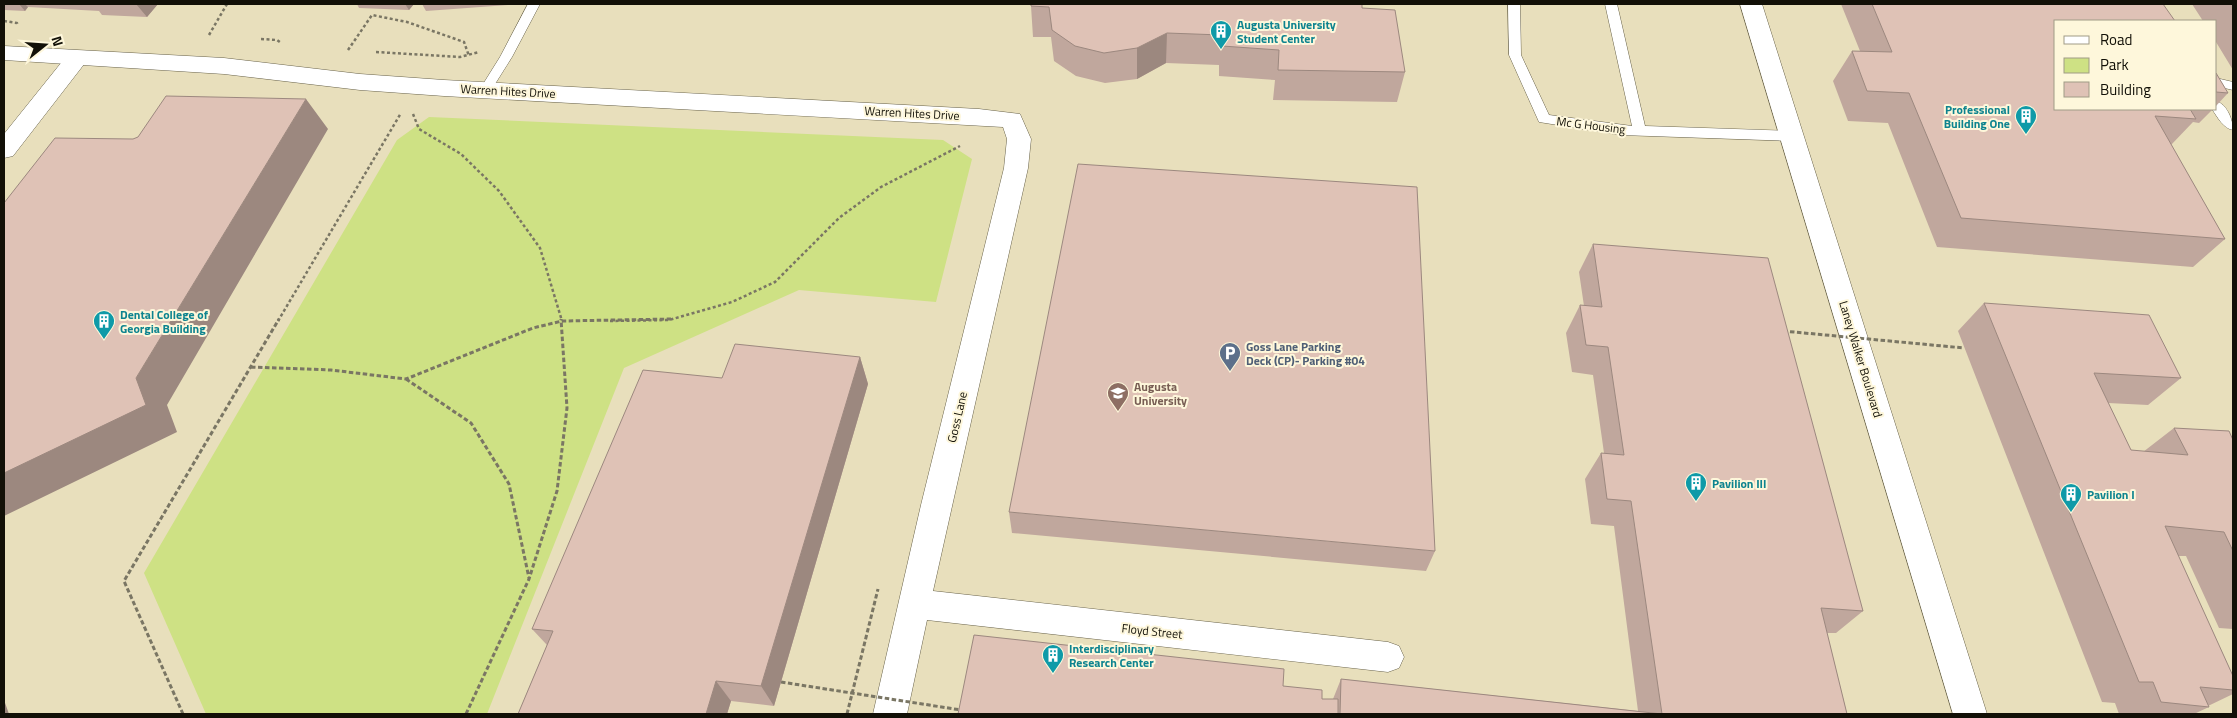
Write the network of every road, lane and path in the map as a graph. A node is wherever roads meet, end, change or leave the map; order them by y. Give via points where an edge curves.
1 (227, 4) edge
2 (534, 4) edge
3 (1514, 4) edge
4 (1612, 4) edge
5 (1751, 4) edge
6 (208, 36) dead end
7 (348, 50) dead end
8 (4, 53) edge
9 (469, 56) dead end
10 (77, 58) junction
11 (2217, 82) edge
12 (2233, 86) edge
13 (486, 89) junction
14 (2217, 107) edge
15 (403, 110) dead end
16 (412, 111) dead end
17 (1012, 120) joint
18 (2233, 126) edge
19 (1640, 131) junction
20 (1792, 136) junction
21 (960, 145) dead end
22 (4, 150) edge
23 (562, 321) junction
24 (1782, 331) edge
25 (1964, 348) dead end
26 (251, 367) junction
27 (406, 378) junction
28 (529, 579) junction
29 (880, 582) dead end
30 (916, 604) junction
31 (1388, 657) dead end
32 (781, 682) dead end
33 (968, 711) edge
34 (183, 714) edge
35 (466, 714) edge
36 (847, 714) edge
37 (890, 714) edge
38 (1970, 714) edge

1 - 6 path
2 - 13 lane
3 - 19 lane, Mc G Housing via 1515,55 1544,119
4 - 19 lane, Mc G Housing
5 - 20 street, Laney Walker Boulevard
7 - 9 path via 372,15 420,25 464,42
8 - 10 street, Warren Hites Drive
10 - 13 street, Warren Hites Drive via 224,66 360,82
10 - 22 street
11 - 12 lane
13 - 17 street, Warren Hites Drive
14 - 18 lane
15 - 26 path
16 - 23 path via 419,129 462,154 499,191 540,248
17 - 30 street, Goss Lane via 1019,139 1016,168 936,505
19 - 20 lane, Mc G Housing
20 - 38 street, Laney Walker Boulevard
21 - 23 path via 881,186 839,218 775,282 732,302 669,320
23 - 27 path via 532,328
23 - 28 path via 566,417 557,491
24 - 25 path, bridge
26 - 27 path via 331,370
26 - 34 path via 124,581
27 - 28 path via 471,423 509,484
28 - 35 path
29 - 36 path
30 - 31 street, Floyd Street
30 - 37 street, Goss Lane
32 - 33 path, bridge

